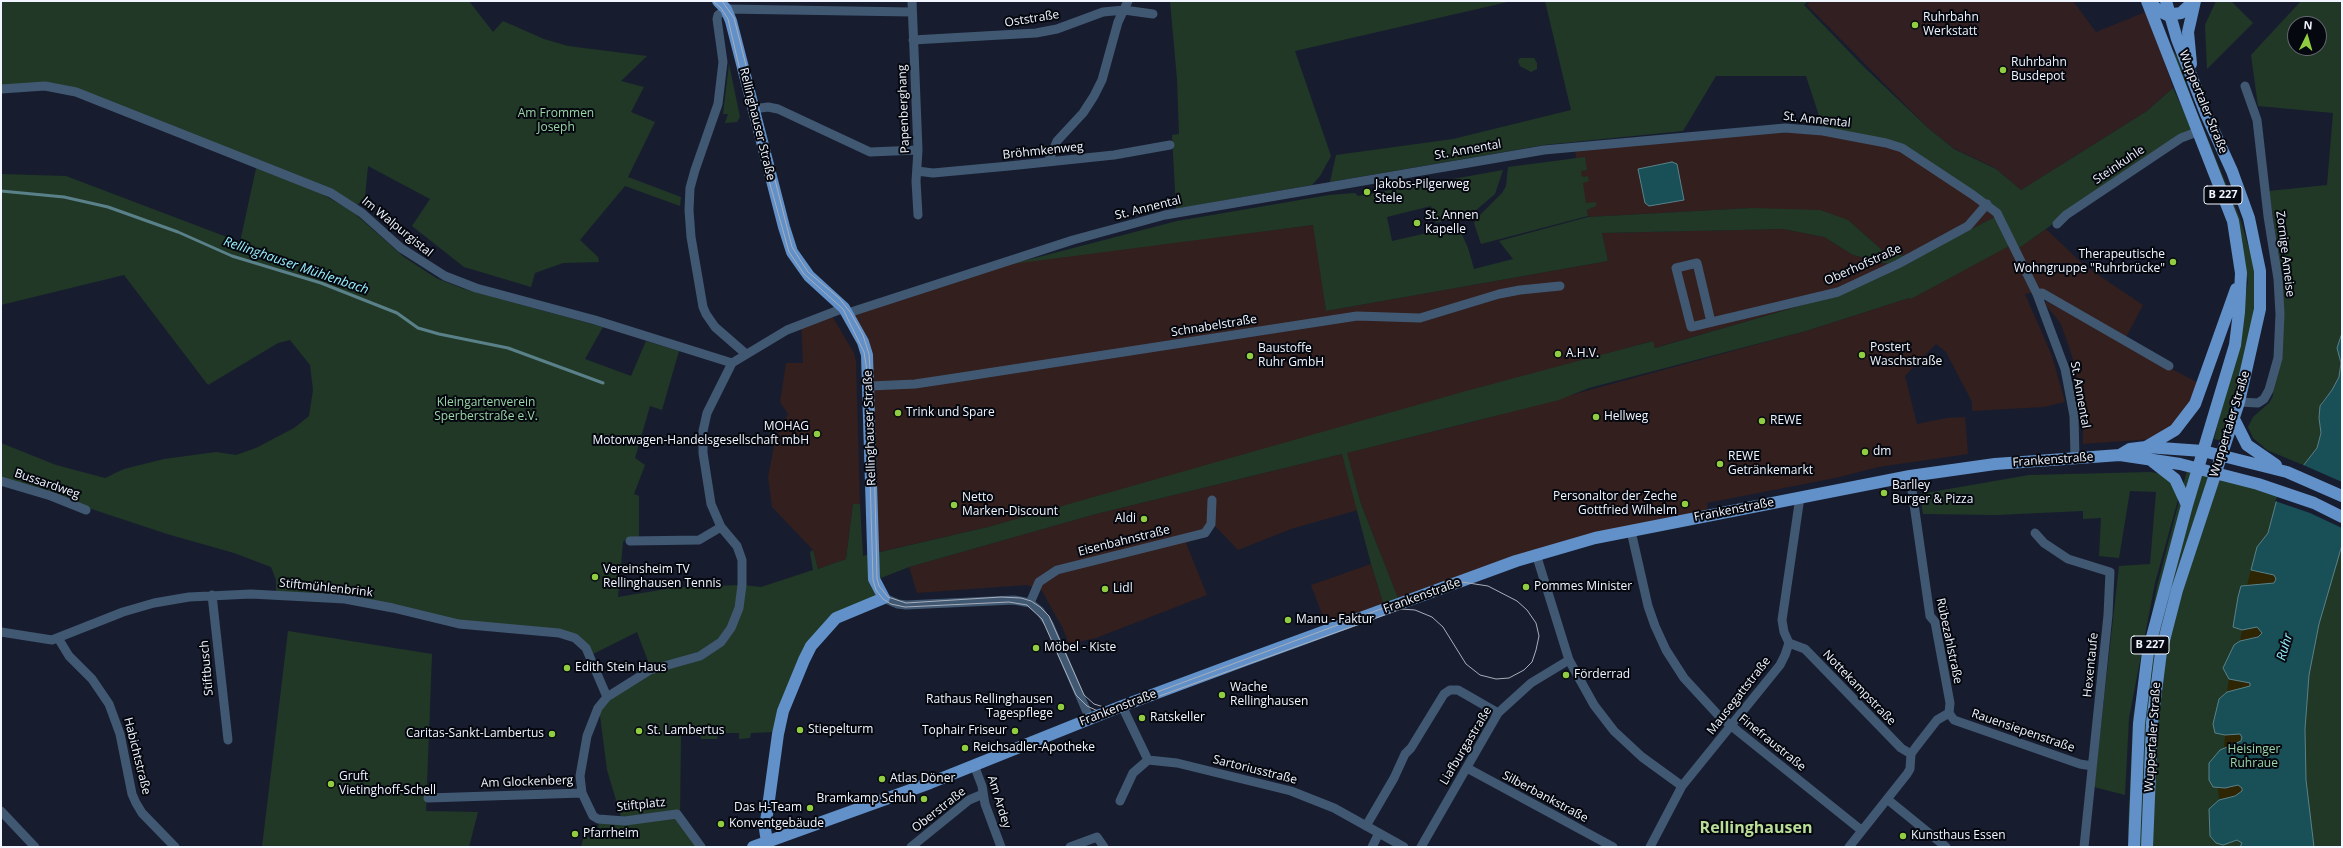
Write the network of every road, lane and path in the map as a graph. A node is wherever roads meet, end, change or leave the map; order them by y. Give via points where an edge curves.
1 (912, 1) edge
2 (1128, 1) edge
3 (2148, 1) edge
4 (2194, 1) edge
5 (722, 5) edge
6 (2169, 9) edge
7 (1124, 10) junction
8 (912, 12) junction
9 (1153, 14) dead end
10 (913, 40) junction
11 (2162, 42) junction
12 (2191, 73) junction
13 (2245, 86) dead end
14 (1, 89) edge
15 (753, 109) junction
16 (2197, 132) junction
17 (1170, 145) dead end
18 (918, 150) junction
19 (1048, 162) junction
20 (917, 172) junction
21 (1987, 204) junction
22 (918, 215) dead end
23 (2057, 224) dead end
24 (2241, 273) junction
25 (1560, 286) dead end
26 (2037, 294) junction
27 (846, 311) junction
28 (1711, 322) junction
29 (746, 354) junction
30 (732, 363) junction
31 (2169, 366) dead end
32 (870, 386) junction
33 (2239, 402) junction
34 (2234, 419) junction
35 (2146, 448) junction
36 (2203, 451) junction
37 (2222, 454) junction
38 (2120, 455) junction
39 (2075, 458) junction
40 (2152, 461) junction
41 (2264, 462) junction
42 (2199, 468) junction
43 (2216, 473) junction
44 (1910, 476) junction
45 (1, 481) edge
46 (2342, 496) edge
47 (1800, 497) junction
48 (1212, 500) dead end
49 (2187, 505) junction
50 (86, 510) dead end
51 (2342, 517) edge
52 (721, 527) junction
53 (1631, 531) junction
54 (2035, 533) dead end
55 (630, 541) dead end
56 (1536, 554) junction
57 (212, 595) junction
58 (884, 598) junction
59 (1030, 603) junction
60 (1, 632) edge
61 (58, 638) junction
62 (1789, 643) junction
63 (1569, 660) junction
64 (607, 696) junction
65 (1122, 706) junction
66 (1949, 713) junction
67 (1498, 714) junction
68 (1090, 719) junction
69 (1731, 726) junction
70 (228, 740) dead end
71 (1910, 754) junction
72 (1148, 760) junction
73 (974, 765) junction
74 (2092, 766) junction
75 (1467, 768) junction
76 (1682, 786) junction
77 (582, 793) junction
78 (983, 794) junction
79 (428, 798) dead end
80 (1887, 799) junction
81 (1120, 801) dead end
82 (1, 811) edge
83 (1366, 826) junction
84 (1861, 830) junction
85 (1379, 833) junction
86 (767, 842) junction
87 (35, 847) edge
88 (175, 847) edge
89 (700, 847) edge
90 (753, 847) edge
91 (911, 847) edge
92 (1001, 847) edge
93 (1070, 847) edge
94 (1104, 847) edge
95 (1372, 847) edge
96 (1404, 847) edge
97 (1421, 847) edge
98 (1613, 847) edge
99 (1650, 847) edge
100 (1849, 847) edge
101 (1946, 847) edge
102 (2084, 847) edge
103 (2134, 847) edge
104 (2147, 847) edge

1 - 8 street, Papenberghang
2 - 7 street
3 - 6 main road
3 - 11 main road, B 227
4 - 6 main road via 2181,13
4 - 12 main road via 2188,32
5 - 8 street
5 - 15 main road, Rellinghauser Straße via 733,28
5 - 29 street via 717,19 724,62 718,104 695,170 688,210 703,307 715,327
6 - 11 main road
6 - 12 main road, Wuppertaler Straße / B 227
7 - 9 street, Oststraße
7 - 10 street, Oststraße via 1103,12 1058,29 1036,33
7 - 19 street via 1118,22 1102,80 1094,96 1083,113 1057,141
8 - 10 street, Papenberghang
10 - 18 street, Papenberghang
11 - 16 main road, Wuppertaler Straße / B 227
12 - 33 main road, Wuppertaler Straße / B 227 via 2249,218 2260,271 2260,309
13 - 33 street, Zornige Ameise via 2257,120 2278,279 2280,314 2278,358 2269,390 2258,403
14 - 30 street, Im Walpurgistal via 45,86 76,92 332,193 362,213 407,252 445,276 476,288 595,320
15 - 18 street via 778,109 870,152
15 - 27 main road, Rellinghauser Straße via 792,252 809,276
16 - 23 street, Steinkuhle via 2181,138 2066,215
16 - 24 main road, Wuppertaler Straße / B 227 via 2233,221
17 - 19 street, Bröhmkenweg via 1114,155
18 - 20 street, Papenberghang
19 - 20 street, Bröhmkenweg via 933,173
20 - 22 street, Papenberghang
21 - 26 street, St. Annental via 2002,221
21 - 27 street, St. Annental via 1915,155 1879,141 1823,131 1785,128 1679,136 1512,154 1165,214
21 - 28 street, Oberhofstraße via 1968,226 1898,264 1838,292
24 - 35 main road via 2195,404 2175,430
24 - 36 main road, Wuppertaler Straße / B 227 via 2235,345
25 - 32 street, Schnabelstraße via 1499,294 1420,318 1357,316 915,384
26 - 31 street via 2042,293
26 - 39 street, St. Annental via 2065,369 2074,416
27 - 29 street via 799,324
27 - 32 main road, Rellinghauser Straße via 863,342
28 - 28 street, Oberhofstraße via 1691,327 1676,268 1697,263
29 - 30 street
30 - 52 street, Am Glockenberg via 707,413 703,432 708,490
32 - 58 main road, Rellinghauser Straße via 874,580
33 - 34 main road, Wuppertaler Straße / B 227
34 - 37 main road, Wuppertaler Straße / B 227
34 - 41 main road via 2244,441
35 - 36 main road, Frankenstraße
35 - 38 main road, Frankenstraße via 2130,449
36 - 37 main road, Frankenstraße
36 - 42 main road, Wuppertaler Straße / B 227
37 - 41 main road, Frankenstraße
37 - 43 main road, Wuppertaler Straße / B 227
38 - 39 main road, Frankenstraße
38 - 40 main road, Frankenstraße
39 - 44 main road, Frankenstraße via 1995,464
40 - 42 main road, Frankenstraße
40 - 49 main road via 2174,479
41 - 46 main road, Frankenstraße
42 - 43 main road, Frankenstraße
42 - 49 main road, Wuppertaler Straße / B 227
43 - 51 main road, Frankenstraße via 2308,501
43 - 104 main road, Wuppertaler Straße / B 227 via 2177,590 2161,652 2152,723
44 - 47 main road, Frankenstraße
44 - 66 street, Rübezahlstraße via 1930,616 1935,622 1950,703
45 - 50 street, Bussardweg
47 - 53 main road, Frankenstraße
47 - 62 street via 1782,620
48 - 59 street, Eisenbahnstraße via 1211,524 1204,533 1057,570 1039,582
49 - 103 main road, Wuppertaler Straße / B 227 via 2148,652 2139,724
52 - 55 street via 699,540
52 - 64 street, Am Glockenberg via 737,546 742,560 742,585 738,608 726,637 700,656 650,670
53 - 56 main road, Frankenstraße
53 - 69 street, Finefraustraße via 1648,606 1666,650 1696,692
54 - 74 street, Hexentaufe via 2044,543 2068,559 2110,572
56 - 63 street
56 - 65 main road, Frankenstraße
57 - 61 street, Stiftmühlenbrink via 154,603 123,612
57 - 64 street, Stiftmühlenbrink via 251,594 345,599 459,624 559,633 575,638 586,648
57 - 70 street, Stiftbusch
58 - 59 street via 906,605 1014,600
58 - 86 main road via 836,618 811,646 804,660 783,711 778,734 765,823
59 - 68 street via 1040,611 1049,624
60 - 61 street via 45,640
61 - 88 street, Habichtstraße via 69,656 92,679 109,704 120,734 136,803 142,813
62 - 69 street, Mausegattstraße via 1780,665
62 - 71 street, Nottekampstraße via 1805,649 1891,738
63 - 67 street, Liafburgastraße via 1531,683
63 - 76 street via 1594,705 1614,731 1642,758
64 - 77 street, Am Glockenberg via 598,708 587,736 580,776
65 - 68 main road, Frankenstraße
65 - 72 street
66 - 71 street via 1937,720
66 - 74 street, Rauensiepenstraße via 1954,720
67 - 75 street, Liafburgastraße
67 - 83 street via 1458,690 1450,690 1444,694 1405,754
68 - 73 main road, Frankenstraße
69 - 76 street, Mausegattstraße
69 - 84 street, Finefraustraße
71 - 80 street via 1910,769
72 - 81 street via 1133,773
72 - 83 street, Sartoriusstraße via 1177,763 1291,791 1319,801
73 - 78 street, Am Ardey
73 - 86 main road, Frankenstraße
74 - 102 street, Hexentaufe
75 - 97 street, Liafburgastraße
75 - 98 street, Silberbankstraße
76 - 99 street, Mausegattstraße
77 - 79 street, Am Glockenberg
77 - 89 street, Stiftplatz via 598,819 625,821 677,814
78 - 91 street, Oberstraße via 969,800
78 - 92 street, Am Ardey
80 - 84 street
80 - 101 street
82 - 87 street
83 - 85 street, Sartoriusstraße
84 - 100 street
85 - 95 street
85 - 96 street, Sartoriusstraße
86 - 90 main road, Frankenstraße
93 - 94 street via 1097,837

